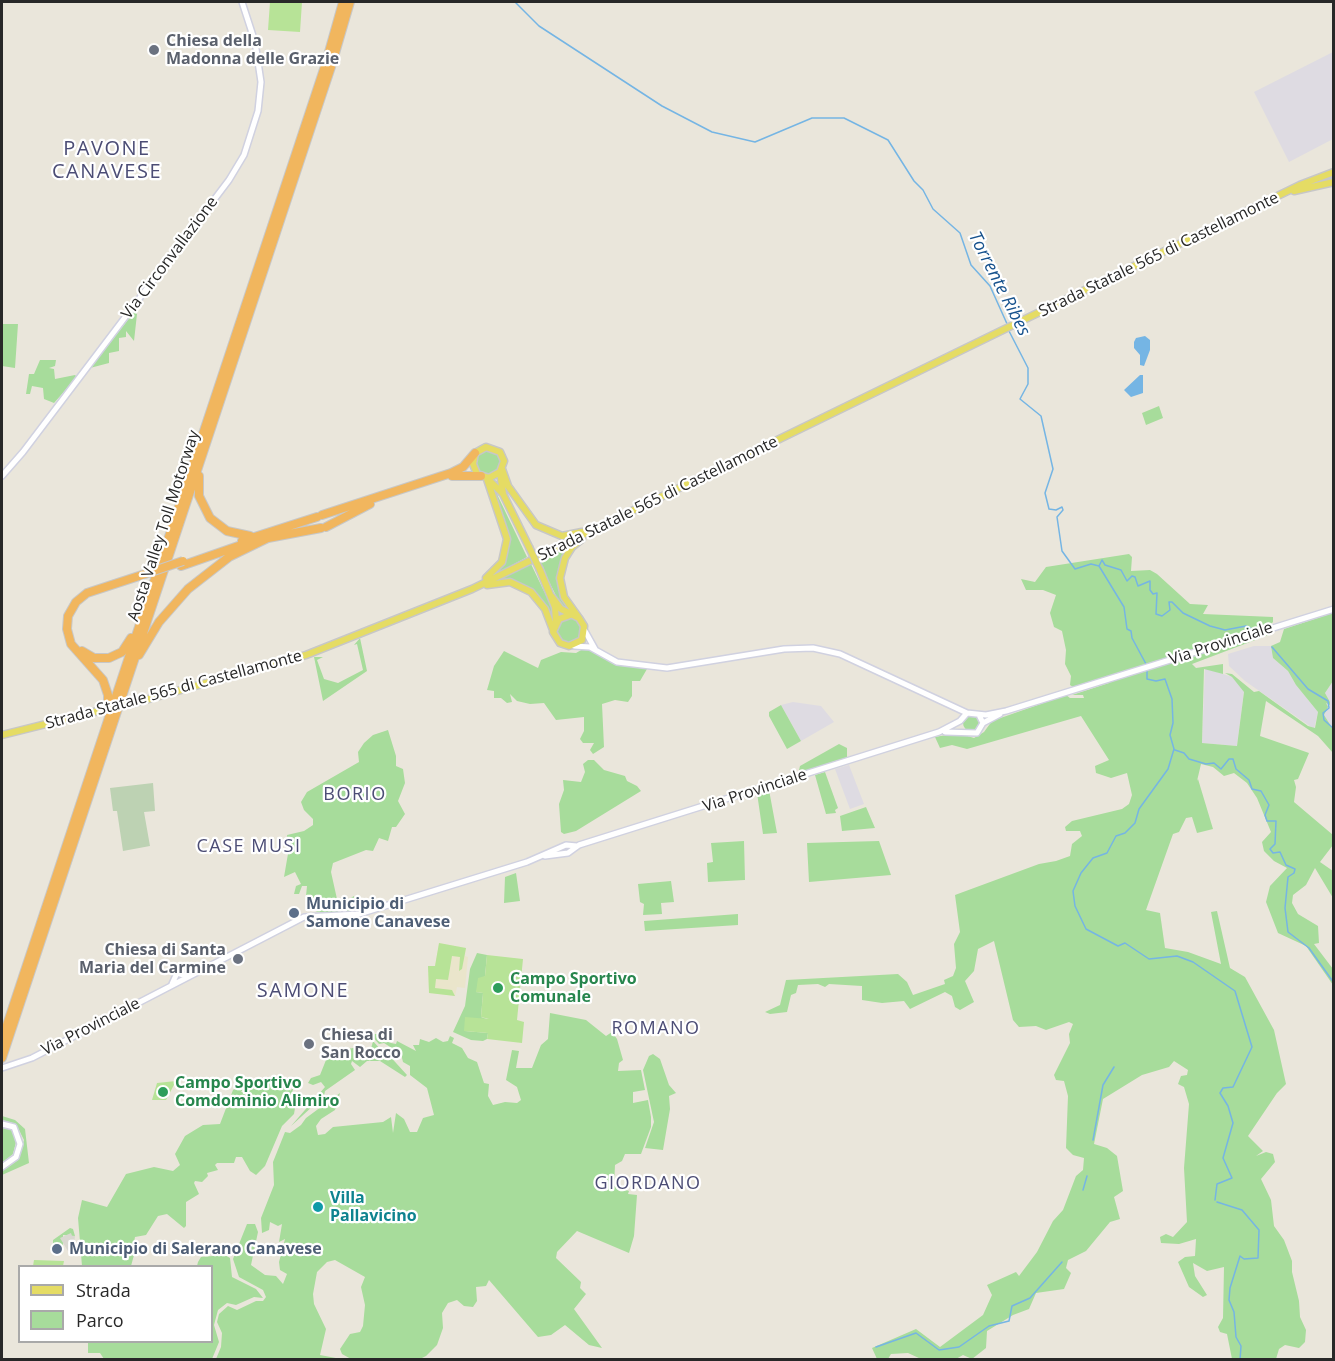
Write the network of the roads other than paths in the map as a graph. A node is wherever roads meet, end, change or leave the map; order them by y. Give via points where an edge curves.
1 (242, 2) edge
2 (248, 2) edge
3 (344, 2) edge
4 (350, 2) edge
5 (246, 11) junction
6 (1334, 172) edge
7 (1334, 182) edge
8 (1287, 193) junction
9 (207, 438) junction
10 (475, 453) junction
11 (501, 470) junction
12 (2, 476) edge
13 (484, 477) junction
14 (503, 494) junction
15 (591, 531) junction
16 (258, 536) junction
17 (270, 537) junction
18 (182, 563) junction
19 (141, 577) junction
20 (472, 589) junction
21 (552, 597) junction
22 (146, 604) junction
23 (1334, 609) edge
24 (570, 615) junction
25 (579, 618) junction
26 (556, 622) junction
27 (585, 631) junction
28 (554, 632) junction
29 (574, 646) junction
30 (596, 650) junction
31 (123, 692) junction
32 (944, 703) junction
33 (1006, 711) junction
34 (967, 713) junction
35 (979, 715) junction
36 (960, 721) junction
37 (983, 723) junction
38 (962, 731) junction
39 (939, 732) junction
40 (2, 735) edge
41 (96, 751) junction
42 (2, 1040) edge
43 (2, 1058) edge
44 (5, 1067) edge
45 (2, 1124) edge
46 (2, 1167) edge

1 - 5 main road, Via Circonvallazione
2 - 5 main road, Via Circonvallazione
3 - 22 highway, Aosta Valley Toll Motorway
4 - 9 highway, Aosta Valley Toll Motorway
5 - 12 main road, Via Circonvallazione via 258,58 261,90 253,131 238,166
6 - 8 main road, Strada Statale 565 di Castellamonte
7 - 8 main road, Strada Statale 565 di Castellamonte
8 - 15 main road, Strada Statale 565 di Castellamonte
9 - 16 highway via 197,485 202,504 210,518 227,531
9 - 31 highway, Aosta Valley Toll Motorway
10 - 11 main road via 483,447 495,449 503,458
10 - 13 main road via 472,464
10 - 16 highway via 463,467 451,473
11 - 13 main road via 492,477
11 - 14 main road
11 - 15 main road via 536,525 562,536
13 - 14 main road
13 - 17 highway via 461,474 438,480 369,504 324,527
13 - 20 main road via 506,532 507,545 499,568
14 - 21 main road, bridge
15 - 20 main road, Strada Statale 565 di Castellamonte
15 - 25 main road via 568,552 561,571 564,597
16 - 18 highway
17 - 18 highway
17 - 31 highway via 223,561 180,597 151,633
18 - 19 highway, bridge
19 - 22 highway via 81,601 71,618 73,640 94,658 118,654 130,640
19 - 41 highway via 87,593 68,616 71,644 98,672 107,690 108,705
20 - 28 main road via 505,582 526,588 542,604
20 - 40 main road, Strada Statale 565 di Castellamonte, bridge via 306,655
21 - 24 main road
21 - 26 main road
22 - 41 highway, Aosta Valley Toll Motorway
23 - 33 main road, Via Provinciale
24 - 25 main road
24 - 26 main road
25 - 27 main road
26 - 28 main road
27 - 29 main road
27 - 30 main road
28 - 29 main road via 560,644
29 - 30 main road
30 - 32 main road via 617,662 668,668 813,648 840,654
31 - 43 highway, Aosta Valley Toll Motorway
32 - 34 main road
32 - 36 main road
33 - 35 main road, Via Provinciale
33 - 37 main road, Via Provinciale
34 - 35 main road
34 - 36 main road
35 - 37 main road
36 - 38 main road
36 - 39 main road, Via Provinciale
37 - 38 main road via 973,735
38 - 39 main road, Via Provinciale
39 - 44 main road, Via Provinciale via 359,914 304,917 32,1058
41 - 42 highway, Aosta Valley Toll Motorway
45 - 46 main road via 17,1130 20,1144 13,1160

